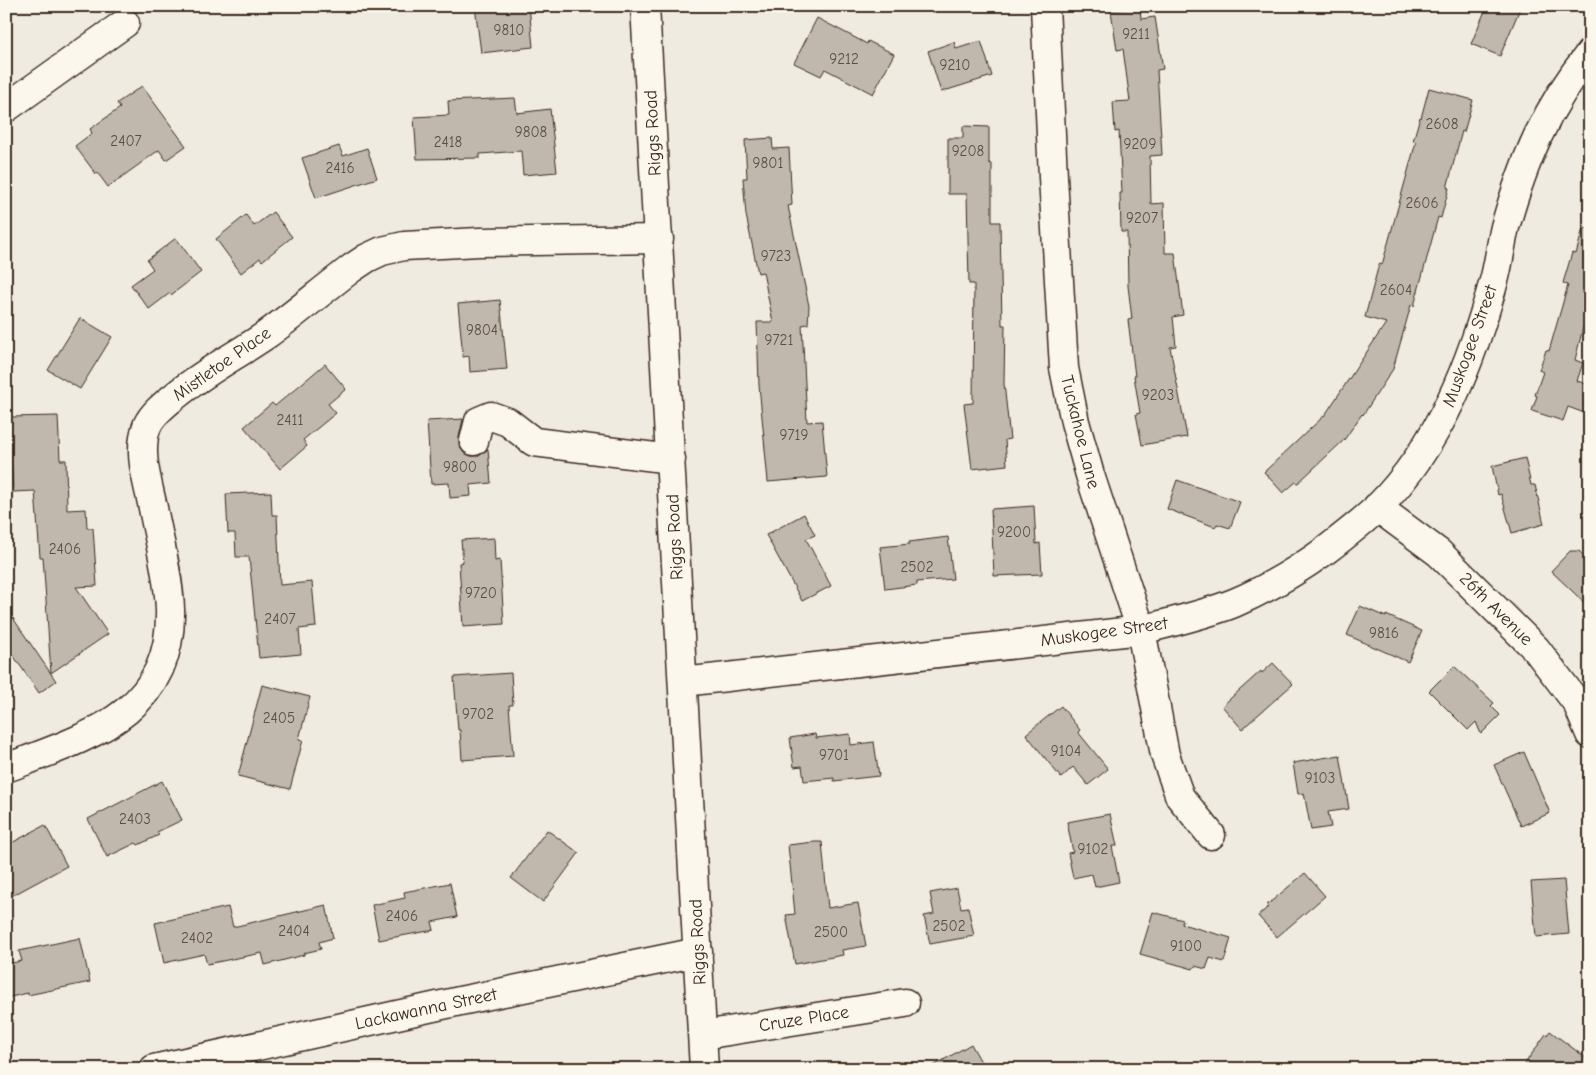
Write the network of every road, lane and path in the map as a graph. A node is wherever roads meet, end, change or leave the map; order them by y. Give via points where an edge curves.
1 (645, 6) edge
2 (1046, 6) edge
3 (125, 23) dead end
4 (1590, 53) edge
5 (6, 108) edge
6 (659, 239) junction
7 (474, 441) dead end
8 (671, 459) junction
9 (1377, 507) junction
10 (1141, 630) junction
11 (683, 682) junction
12 (1590, 734) edge
13 (6, 768) edge
14 (1211, 835) dead end
15 (698, 952) junction
16 (905, 1003) dead end
17 (703, 1035) junction
18 (154, 1069) edge
19 (704, 1069) edge

1 - 6 street, Riggs Road
2 - 10 street, Tuckahoe Lane via 1064,368 1090,475
3 - 5 street
4 - 9 street, Muskogee Street via 1576,70 1536,137 1518,181 1504,230 1496,276 1480,327 1441,422 1415,464
6 - 8 street, Riggs Road
6 - 13 street, Mistletoe Place via 479,242 404,246 382,252 352,268 266,335 196,379 160,408 147,426 143,445 170,608 168,645 161,666 148,690 126,712 99,730
7 - 8 street via 479,421 491,416 508,422 534,442
8 - 11 street, Riggs Road
9 - 10 street, Muskogee Street via 1306,565 1266,589 1198,616
9 - 12 street, 26th Avenue via 1439,552 1536,649 1577,703
10 - 11 street, Muskogee Street
10 - 14 street, Tuckahoe Lane via 1164,756 1180,797
11 - 15 street, Riggs Road
15 - 17 street, Riggs Road
15 - 18 street, Lackawanna Street
16 - 17 street, Cruze Place
17 - 19 street, Riggs Road

